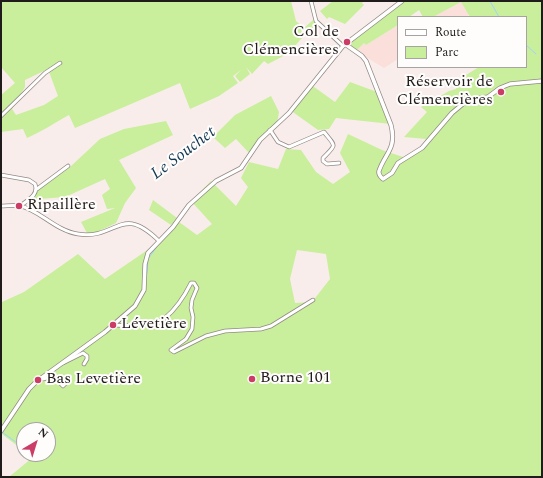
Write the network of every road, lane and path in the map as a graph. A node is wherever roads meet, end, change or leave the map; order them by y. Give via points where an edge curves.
1 (311, 1) edge
2 (402, 1) edge
3 (344, 45) junction
4 (60, 63) dead end
5 (542, 81) edge
6 (1, 116) edge
7 (270, 130) junction
8 (339, 163) dead end
9 (68, 166) dead end
10 (1, 175) edge
11 (37, 189) junction
12 (1, 206) edge
13 (20, 206) junction
14 (159, 242) junction
15 (313, 300) dead end
16 (118, 324) junction
17 (61, 362) junction
18 (84, 364) dead end
19 (41, 378) junction
20 (65, 384) dead end
21 (1, 431) edge

1 - 3 street via 316,21
2 - 3 street
3 - 5 street via 366,61 391,125 391,150 380,171 383,179 392,173 398,163 422,148 464,103 472,99 488,98 510,84
3 - 7 street via 289,113
4 - 6 street via 45,73
7 - 8 street via 278,142 286,146 293,146 324,132 334,147 323,161 327,164
7 - 14 street via 258,142 241,168 212,184 189,204 173,228
9 - 11 street
10 - 11 street via 32,182
11 - 13 street via 34,196
12 - 13 street
13 - 14 street via 71,233 99,234 128,223 141,227
14 - 16 street via 147,257 142,295
15 - 16 street via 271,326 206,336 172,352 174,347 186,339 193,325 192,300 197,288 194,283 191,283 186,294 161,320 144,324
16 - 17 street
17 - 18 street via 68,362 83,353 87,356
17 - 19 street
19 - 20 street via 53,376 63,386
19 - 21 street via 29,389

